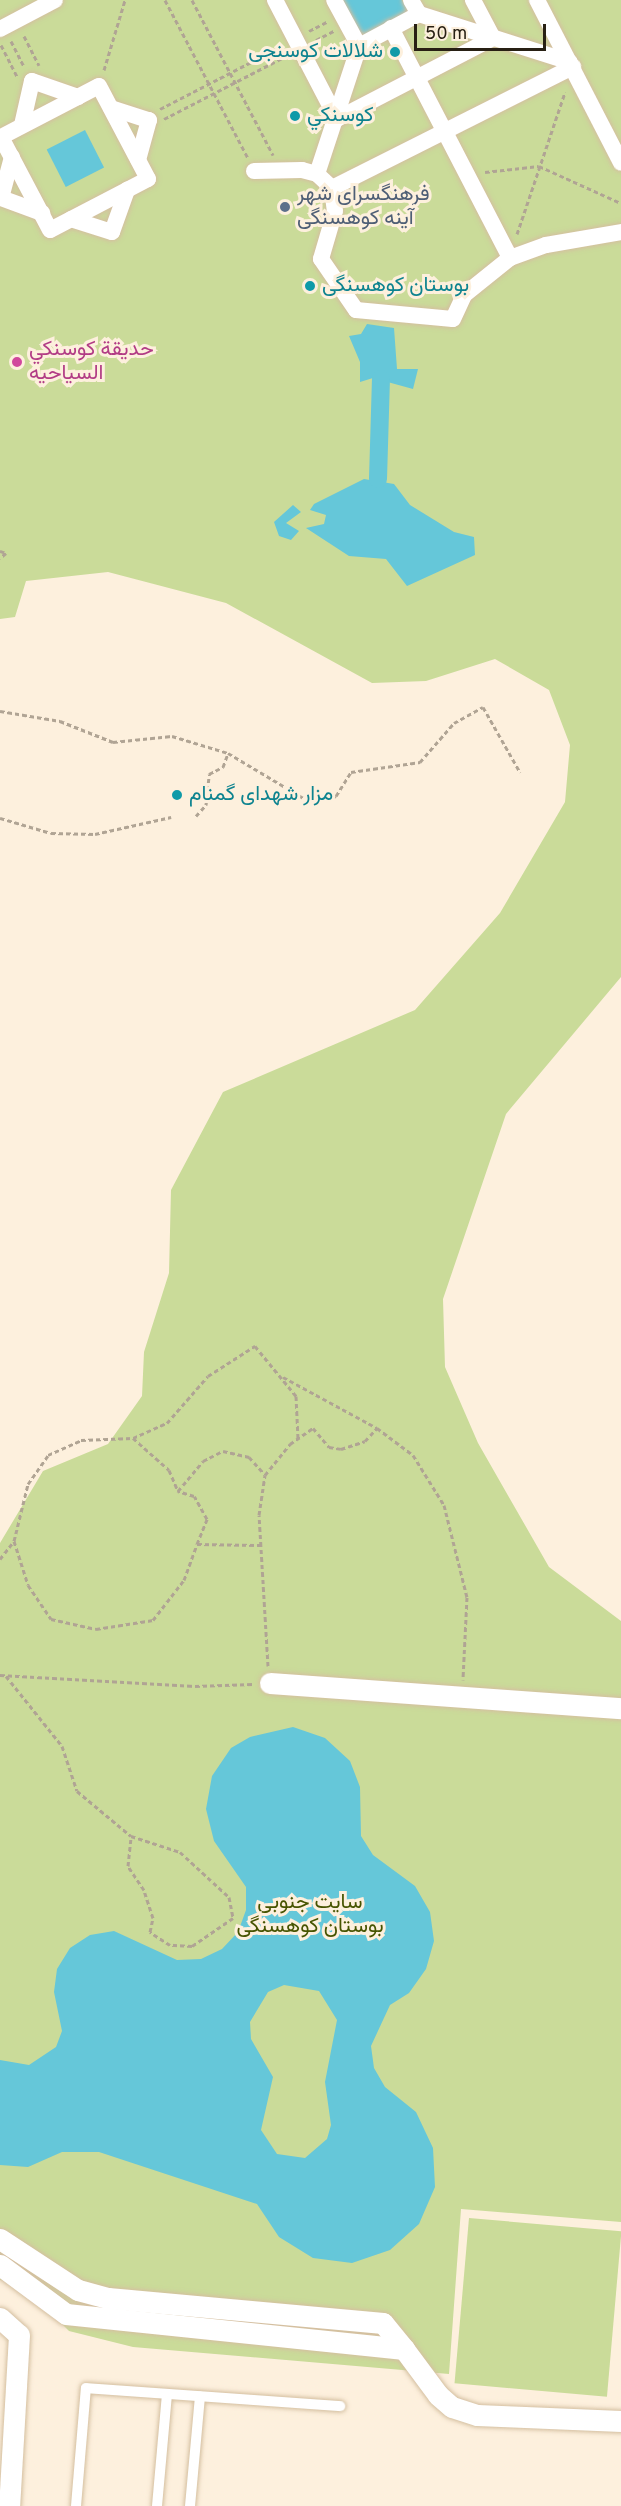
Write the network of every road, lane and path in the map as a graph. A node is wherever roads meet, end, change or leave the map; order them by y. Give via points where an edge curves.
1 (55, 0) edge
2 (125, 0) edge
3 (165, 0) edge
4 (192, 0) edge
5 (275, 0) edge
6 (474, 0) edge
7 (537, 0) edge
8 (415, 7) edge
9 (341, 13) edge
10 (392, 28) junction
11 (5, 30) edge
12 (494, 38) junction
13 (297, 43) junction
14 (358, 46) junction
15 (572, 64) junction
16 (230, 72) junction
17 (416, 78) junction
18 (235, 82) junction
19 (208, 83) junction
20 (99, 86) junction
21 (52, 88) junction
22 (30, 89) junction
23 (214, 93) junction
24 (78, 97) junction
25 (111, 108) junction
26 (337, 119) junction
27 (144, 123) junction
28 (22, 125) junction
29 (442, 133) junction
30 (12, 157) junction
31 (138, 160) junction
32 (621, 163) edge
33 (539, 166) junction
34 (279, 168) junction
35 (254, 171) joint
36 (317, 174) junction
37 (466, 177) junction
38 (332, 188) junction
39 (127, 190) junction
40 (621, 203) edge
41 (42, 213) junction
42 (71, 219) junction
43 (621, 232) edge
44 (510, 258) junction
45 (0, 551) edge
46 (0, 558) edge
47 (0, 711) edge
48 (228, 753) junction
49 (520, 772) dead end
50 (196, 816) dead end
51 (171, 817) dead end
52 (0, 818) edge
53 (282, 1377) junction
54 (376, 1428) junction
55 (133, 1438) junction
56 (298, 1439) junction
57 (265, 1474) junction
58 (178, 1491) junction
59 (14, 1541) junction
60 (197, 1544) junction
61 (261, 1545) junction
62 (0, 1559) edge
63 (0, 1675) edge
64 (6, 1676) junction
65 (270, 1683) junction
66 (462, 1698) junction
67 (621, 1708) edge
68 (131, 1836) junction
69 (0, 2239) edge
70 (0, 2265) edge
71 (0, 2318) edge
72 (404, 2349) junction
73 (167, 2394) junction
74 (200, 2396) junction
75 (340, 2406) dead end
76 (621, 2421) edge
77 (9, 2506) edge
78 (76, 2506) edge
79 (157, 2506) edge
80 (190, 2506) edge

1 - 11 street
2 - 20 path
3 - 19 path
4 - 16 path
5 - 13 street
6 - 12 street
7 - 15 street
8 - 10 street
8 - 12 street
9 - 13 path
9 - 13 path
9 - 14 street
10 - 14 street
10 - 17 street
11 - 21 path
11 - 22 path
11 - 22 path
12 - 15 street
12 - 17 street
13 - 16 path
13 - 18 path
13 - 26 street
14 - 26 street
15 - 29 street
15 - 32 street
15 - 33 path
16 - 18 path
16 - 19 path
17 - 26 street
17 - 29 street
18 - 23 path
18 - 34 path
19 - 23 path
19 - 27 path
20 - 24 street
20 - 25 street
21 - 22 street
21 - 24 street
22 - 28 street
23 - 27 path
23 - 35 path
24 - 28 street
25 - 27 street
25 - 31 street
26 - 36 street
27 - 31 street
28 - 30 street via 1,136
29 - 37 street
29 - 38 street
30 - 41 street
30 - 41 street via 1,198
31 - 39 street via 148,179
33 - 37 path
33 - 40 path
33 - 44 path
34 - 35 street
34 - 36 street
36 - 38 street
37 - 44 street
38 - 44 street via 335,211 321,259 356,310 453,319 464,295
39 - 42 street
39 - 42 street via 112,232
41 - 42 street via 50,230
43 - 44 street via 546,245
45 - 46 path via 6,553
47 - 48 path via 60,721 113,742 172,736
48 - 49 path via 312,803 336,796 351,772 420,762 454,723 483,707
48 - 50 path via 223,767 209,774 206,804
51 - 52 path via 95,834 51,833
53 - 54 path
53 - 55 path via 255,1346 208,1376 166,1423
53 - 56 path via 296,1396
54 - 56 path via 365,1441 340,1449 329,1447 313,1428
54 - 66 path via 413,1455 448,1515 467,1597
55 - 58 path via 169,1470
55 - 59 path via 81,1440 48,1455 28,1484
56 - 57 path
57 - 58 path via 249,1457 223,1451 202,1461
57 - 61 path via 260,1489
58 - 60 path via 194,1496 207,1519
59 - 60 path via 36,1601 51,1619 96,1629 153,1620 184,1580
59 - 62 path
60 - 61 path
61 - 65 path
63 - 64 path
64 - 65 path via 195,1686
64 - 68 path via 62,1746 77,1791
65 - 66 street
66 - 67 street
68 - 68 path via 180,1852 229,1897 233,1918 192,1946 170,1946 150,1932 153,1918 144,1890 128,1866
69 - 72 street via 78,2290 383,2323
70 - 72 street via 66,2314
71 - 77 street via 19,2335
72 - 76 street via 438,2395 452,2407 477,2415
73 - 74 lane
73 - 78 lane via 86,2388
73 - 79 lane
74 - 75 lane
74 - 80 lane

